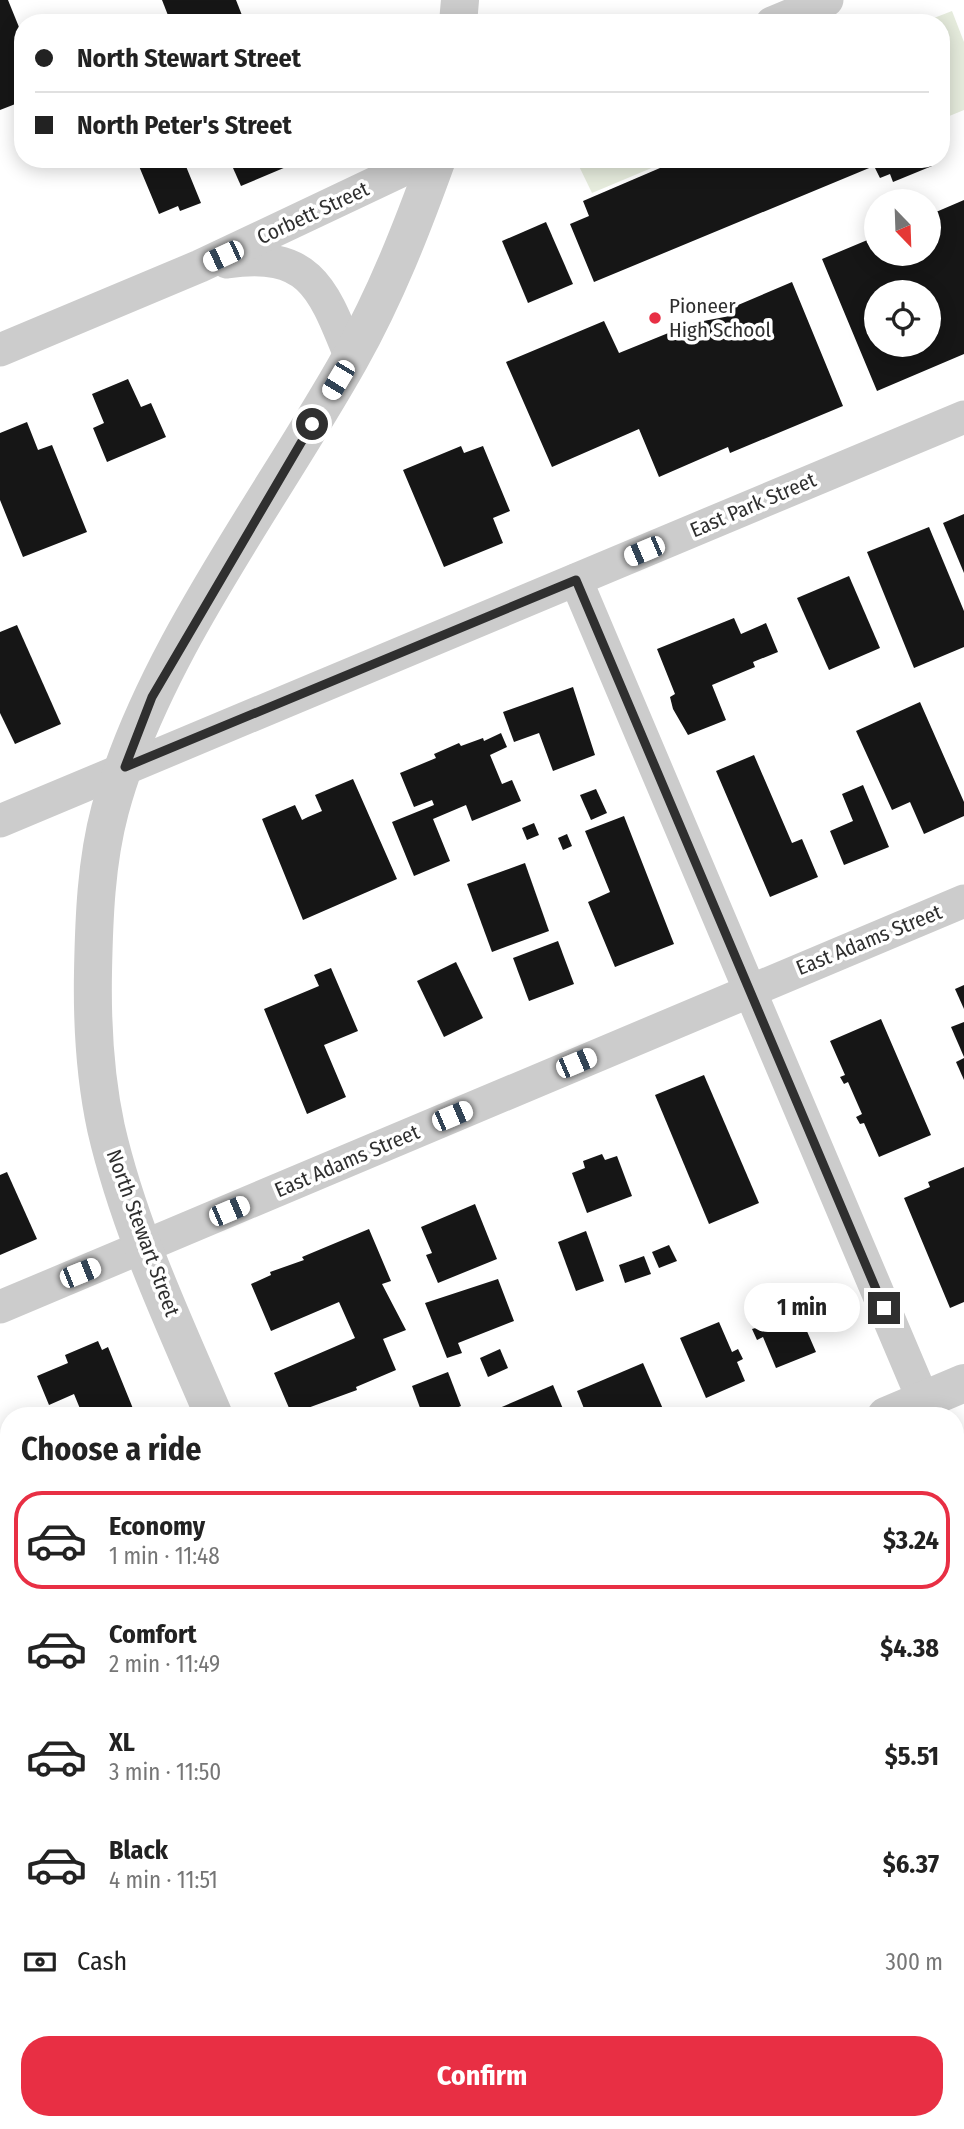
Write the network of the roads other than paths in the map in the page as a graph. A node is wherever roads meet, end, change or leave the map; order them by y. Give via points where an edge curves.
1 (827, 0) edge
2 (794, 14) edge
3 (407, 168) edge
4 (435, 168) edge
5 (200, 266) junction
6 (0, 350) edge
7 (351, 358) junction
8 (964, 417) edge
9 (576, 580) junction
10 (125, 767) junction
11 (0, 821) edge
12 (964, 901) edge
13 (750, 989) junction
14 (144, 1247) junction
15 (0, 1307) edge
16 (964, 1383) edge
17 (210, 1407) edge
18 (927, 1407) edge
19 (928, 1407) edge

1 - 2 street
3 - 5 street, Corbett Street
4 - 7 street, North Stewart Street via 401,259
5 - 6 street, Corbett Street
5 - 7 street, Corbett Street via 259,258 296,269 323,293
7 - 10 street, North Stewart Street via 152,697
8 - 9 street, East Park Street
9 - 10 street, East Park Street
9 - 13 street
10 - 11 street, East Park Street
10 - 14 street, North Stewart Street via 102,850 92,1007 106,1126 120,1183
12 - 13 street, East Adams Street
13 - 14 street, East Adams Street
13 - 18 street
14 - 15 street, East Adams Street
14 - 17 street, North Stewart Street
16 - 19 street

